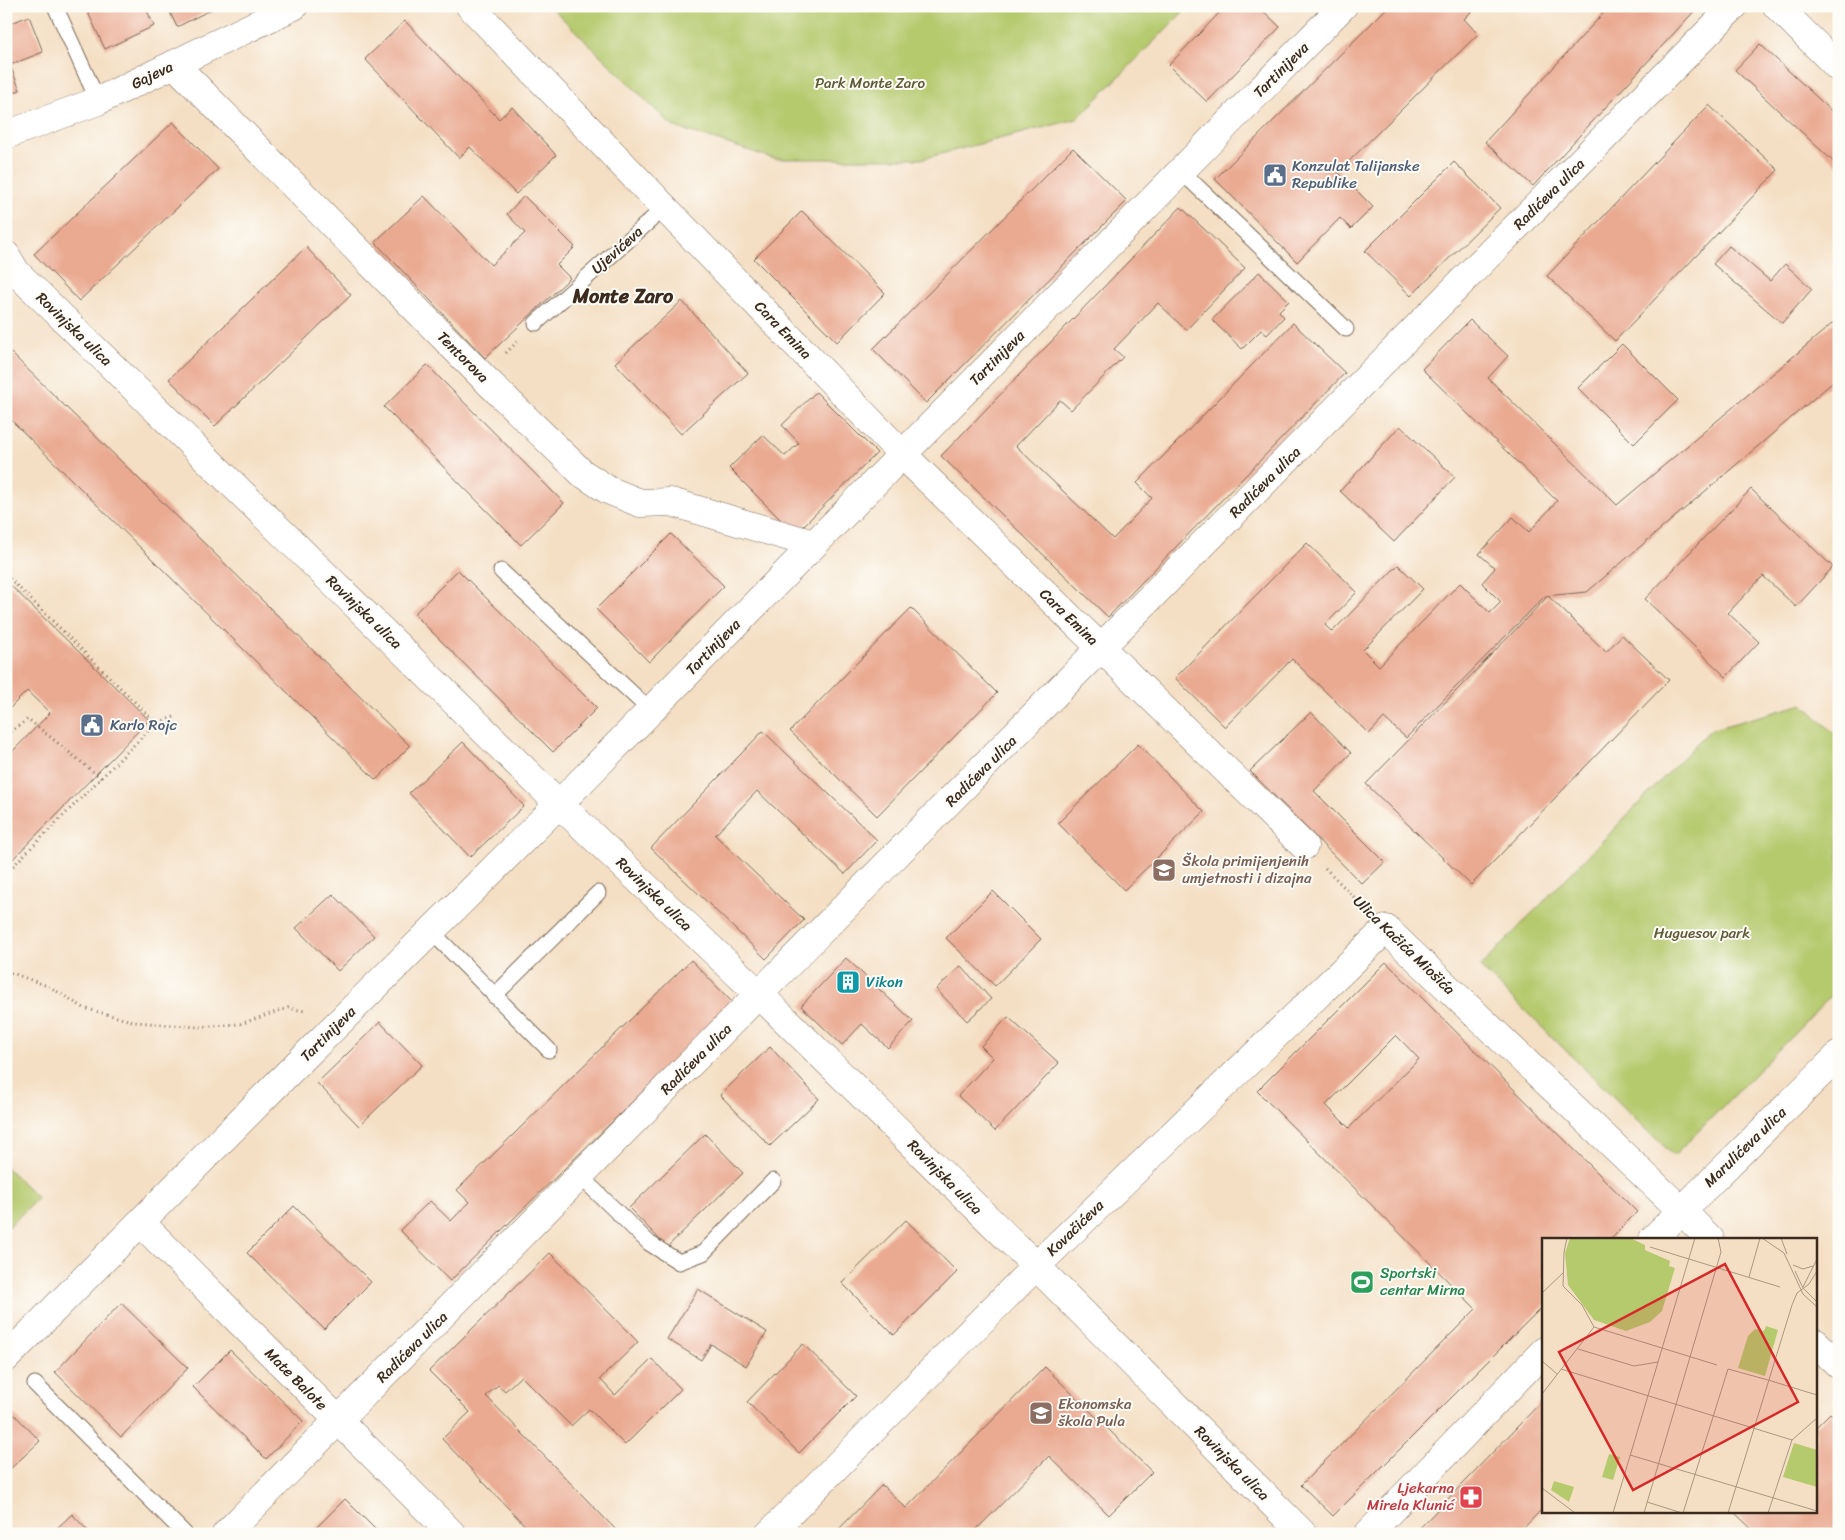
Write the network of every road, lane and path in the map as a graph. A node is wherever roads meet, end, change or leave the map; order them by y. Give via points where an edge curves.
1 (55, 6) edge
2 (294, 6) edge
3 (470, 6) edge
4 (1343, 6) edge
5 (1734, 6) edge
6 (1776, 6) edge
7 (174, 64) junction
8 (1839, 68) edge
9 (98, 101) junction
10 (6, 135) edge
11 (1181, 171) junction
12 (664, 208) junction
13 (6, 255) edge
14 (536, 323) joint
15 (1346, 329) dead end
16 (483, 377) junction
17 (902, 454) junction
18 (813, 544) junction
19 (501, 571) dead end
20 (6, 575) edge
21 (1102, 648) junction
22 (651, 711) junction
23 (174, 717) dead end
24 (156, 723) junction
25 (6, 735) edge
26 (101, 778) junction
27 (559, 804) junction
28 (1304, 846) joint
29 (6, 872) edge
30 (598, 893) dead end
31 (1386, 928) junction
32 (431, 931) junction
33 (6, 974) edge
34 (760, 995) junction
35 (494, 996) junction
36 (333, 1029) junction
37 (548, 1050) dead end
38 (1839, 1055) edge
39 (580, 1176) junction
40 (773, 1181) dead end
41 (1681, 1210) junction
42 (141, 1223) junction
43 (1654, 1238) edge
44 (1709, 1238) edge
45 (1036, 1266) junction
46 (1818, 1345) edge
47 (1542, 1354) edge
48 (6, 1358) edge
49 (1839, 1365) edge
50 (35, 1384) dead end
51 (338, 1421) junction
52 (185, 1534) edge
53 (226, 1534) edge
54 (452, 1534) edge
55 (769, 1534) edge
56 (1303, 1534) edge
57 (1368, 1534) edge

1 - 9 lane
2 - 7 street, Gajeva
3 - 12 street, Cara Emina
4 - 11 street, Tartinijeva
5 - 21 street, Radićeva ulica
6 - 8 street
7 - 9 street, Gajeva
7 - 16 street, Tentorova
9 - 10 street, Gajeva
11 - 15 lane
11 - 17 street, Tartinijeva
12 - 14 lane, Ujevićeva
12 - 17 street, Cara Emina
13 - 27 street, Rovinjska ulica via 16,272
14 - 16 path
16 - 18 street, Tentorova via 582,473 608,490 640,503 671,502
17 - 18 street, Tartinijeva
17 - 21 street, Cara Emina
18 - 22 street, Tartinijeva
19 - 22 lane
20 - 24 path
21 - 28 street
21 - 34 street, Radićeva ulica
22 - 27 street, Tartinijeva
23 - 24 path
24 - 26 path
25 - 26 path via 28,720
26 - 29 path
27 - 32 street, Tartinijeva
27 - 34 street, Rovinjska ulica
28 - 31 path, Ulica Kačića Miošića
30 - 35 lane
31 - 41 street, Ulica Kačića Miošića
31 - 45 street, Kovačićeva
32 - 35 lane
32 - 36 street, Tartinijeva
33 - 36 path via 12,973 50,988 84,1008 135,1022 198,1027 240,1024 288,1008 304,1011
34 - 39 street, Radićeva ulica
34 - 45 street, Rovinjska ulica
35 - 37 lane
36 - 42 street, Tartinijeva
38 - 41 street, Marulićeva ulica
39 - 40 lane via 649,1243 679,1262 703,1253
39 - 51 street, Radićeva ulica
41 - 43 street, Marulićeva ulica
41 - 44 street, Ulica Kačića Miošića
42 - 48 street, Tartinijeva
42 - 51 street, Mate Balote
45 - 55 street, Kovačićeva
45 - 56 street, Rovinjska ulica
46 - 49 street
47 - 57 street
50 - 52 lane
51 - 53 street, Radićeva ulica
51 - 54 street, Mate Balote

